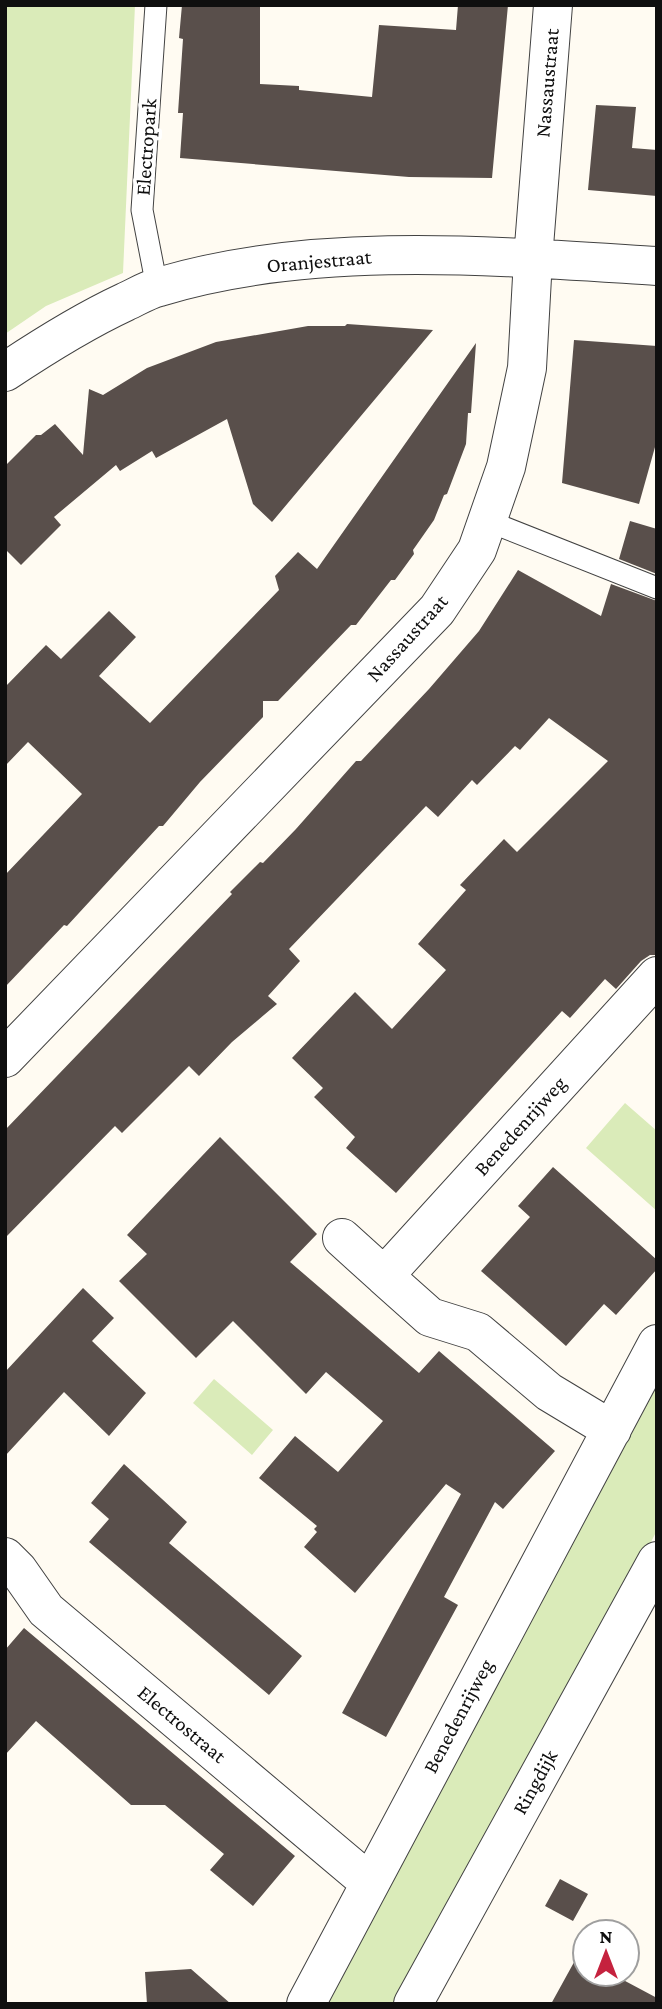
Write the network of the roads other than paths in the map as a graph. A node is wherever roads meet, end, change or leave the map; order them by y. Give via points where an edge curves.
1 (156, 5) edge
2 (553, 5) edge
3 (533, 259) junction
4 (657, 266) edge
5 (157, 287) junction
6 (5, 372) edge
7 (488, 521) junction
8 (657, 589) edge
9 (657, 976) edge
10 (5, 1058) edge
11 (342, 1238) dead end
12 (384, 1276) junction
13 (657, 1344) edge
14 (612, 1430) junction
15 (5, 1557) edge
16 (657, 1561) edge
17 (370, 1882) junction
18 (306, 2004) edge
19 (413, 2004) edge

1 - 5 lane, Electropark via 142,210
2 - 3 street, Nassaustraat
3 - 4 street, Oranjestraat
3 - 5 street, Oranjestraat via 352,256 241,268
3 - 7 street, Nassaustraat via 527,368 506,467
5 - 6 street, Oranjestraat via 79,324
7 - 8 lane
7 - 10 street, Nassaustraat via 477,550 437,610
9 - 12 street, Benedenrijweg
11 - 12 street
12 - 14 street via 430,1317 478,1332 549,1392
13 - 14 street, Benedenrijweg
14 - 17 street, Benedenrijweg
15 - 17 street, Electrostraat via 47,1610
16 - 19 street, Ringdijk
17 - 18 street, Benedenrijweg

